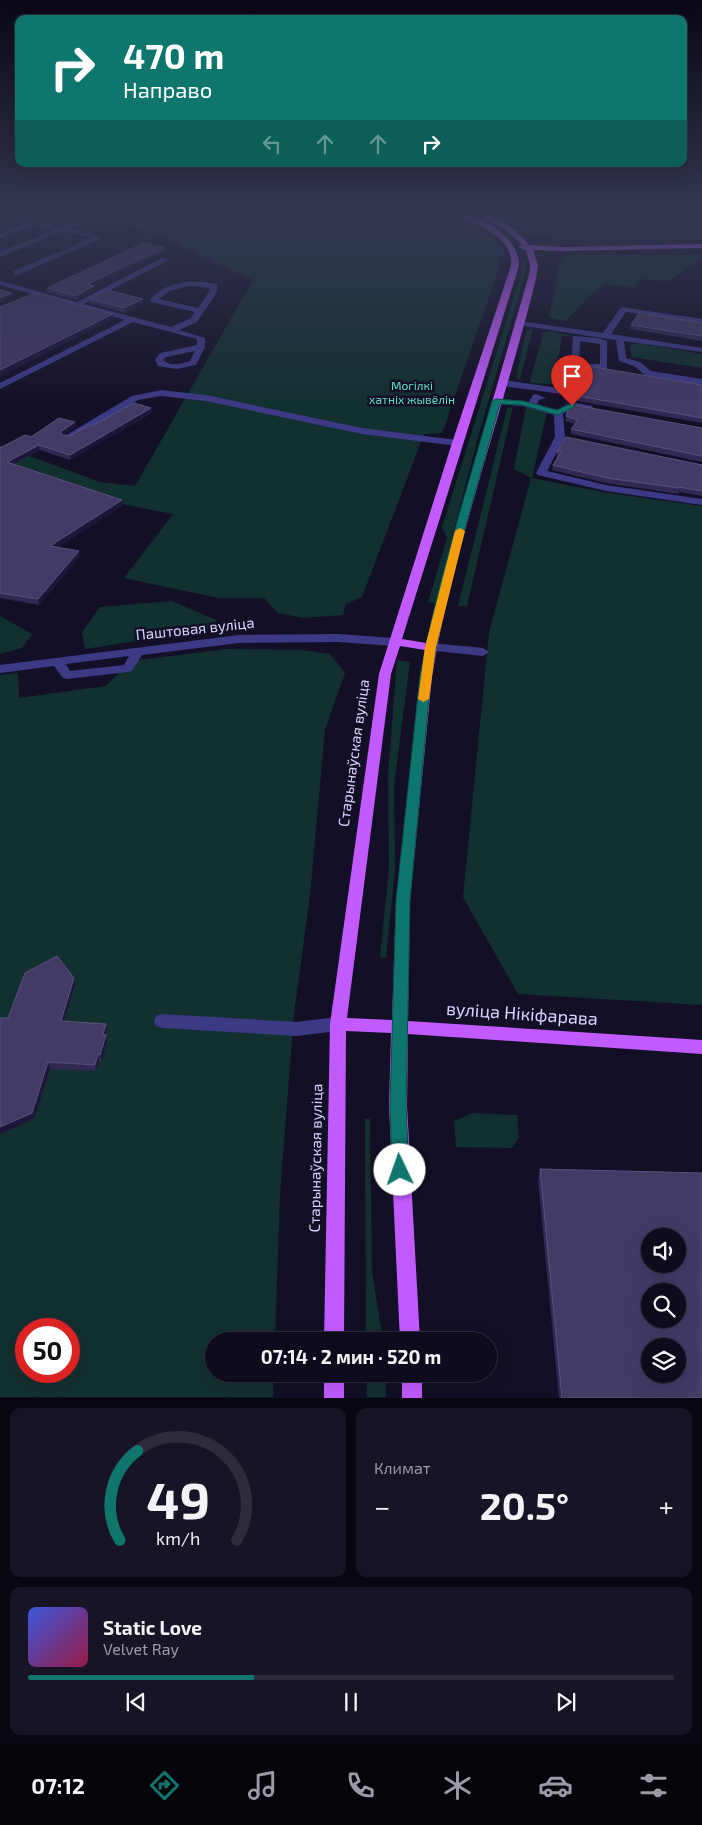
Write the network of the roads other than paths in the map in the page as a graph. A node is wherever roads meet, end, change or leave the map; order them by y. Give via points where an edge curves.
1 (125, 280) edge
2 (511, 280) edge
3 (531, 280) edge
4 (0, 283) edge
5 (35, 292) junction
6 (26, 297) edge
7 (78, 304) junction
8 (200, 311) junction
9 (133, 319) junction
10 (702, 321) edge
11 (518, 323) junction
12 (172, 330) junction
13 (606, 335) junction
14 (620, 338) junction
15 (201, 347) dead end
16 (702, 350) edge
17 (575, 366) junction
18 (702, 382) edge
19 (502, 383) junction
20 (0, 386) edge
21 (542, 398) dead end
22 (496, 401) junction
23 (532, 405) junction
24 (600, 410) edge
25 (558, 413) junction
26 (68, 438) edge
27 (457, 443) junction
28 (702, 502) edge
29 (394, 642) junction
30 (431, 647) junction
31 (483, 652) dead end
32 (0, 668) edge
33 (162, 1021) dead end
34 (338, 1024) junction
35 (401, 1027) junction
36 (702, 1047) edge
37 (334, 1332) edge
38 (409, 1332) edge
39 (334, 1382) edge
40 (412, 1382) edge
41 (334, 1398) edge
42 (412, 1398) edge

1 - 7 street
2 - 27 main road, Старынаўская вуліца
3 - 11 main road
4 - 5 street
5 - 6 street
5 - 7 street
7 - 9 street
8 - 8 street via 214,286 193,283 173,286 159,293 154,300
8 - 12 street via 194,320
9 - 12 street
9 - 20 street
10 - 13 street via 624,309
11 - 13 street
11 - 19 main road
12 - 15 street via 202,338
13 - 14 street
14 - 16 street
14 - 18 street via 622,359 638,364 648,373
17 - 17 street via 576,338 604,343 604,367
17 - 19 street via 562,391
19 - 22 main road
21 - 23 street via 536,397
22 - 23 street
22 - 30 main road
23 - 25 street
24 - 25 street via 572,406
25 - 28 street via 565,438 541,473 606,488
26 - 27 street via 135,398 160,393 206,398 362,431
27 - 29 main road, Старынаўская вуліца
29 - 30 main road
29 - 32 street, Паштовая вуліца via 338,638 239,639 138,652 128,668 67,675 57,662
29 - 34 main road, Старынаўская вуліца via 385,674
30 - 31 street
30 - 35 main road via 403,901
33 - 34 street via 296,1029
34 - 35 main road, вуліца Нікіфарава
34 - 37 main road, Старынаўская вуліца
35 - 36 main road, вуліца Нікіфарава
35 - 38 main road via 398,1132
39 - 41 main road
40 - 42 main road

